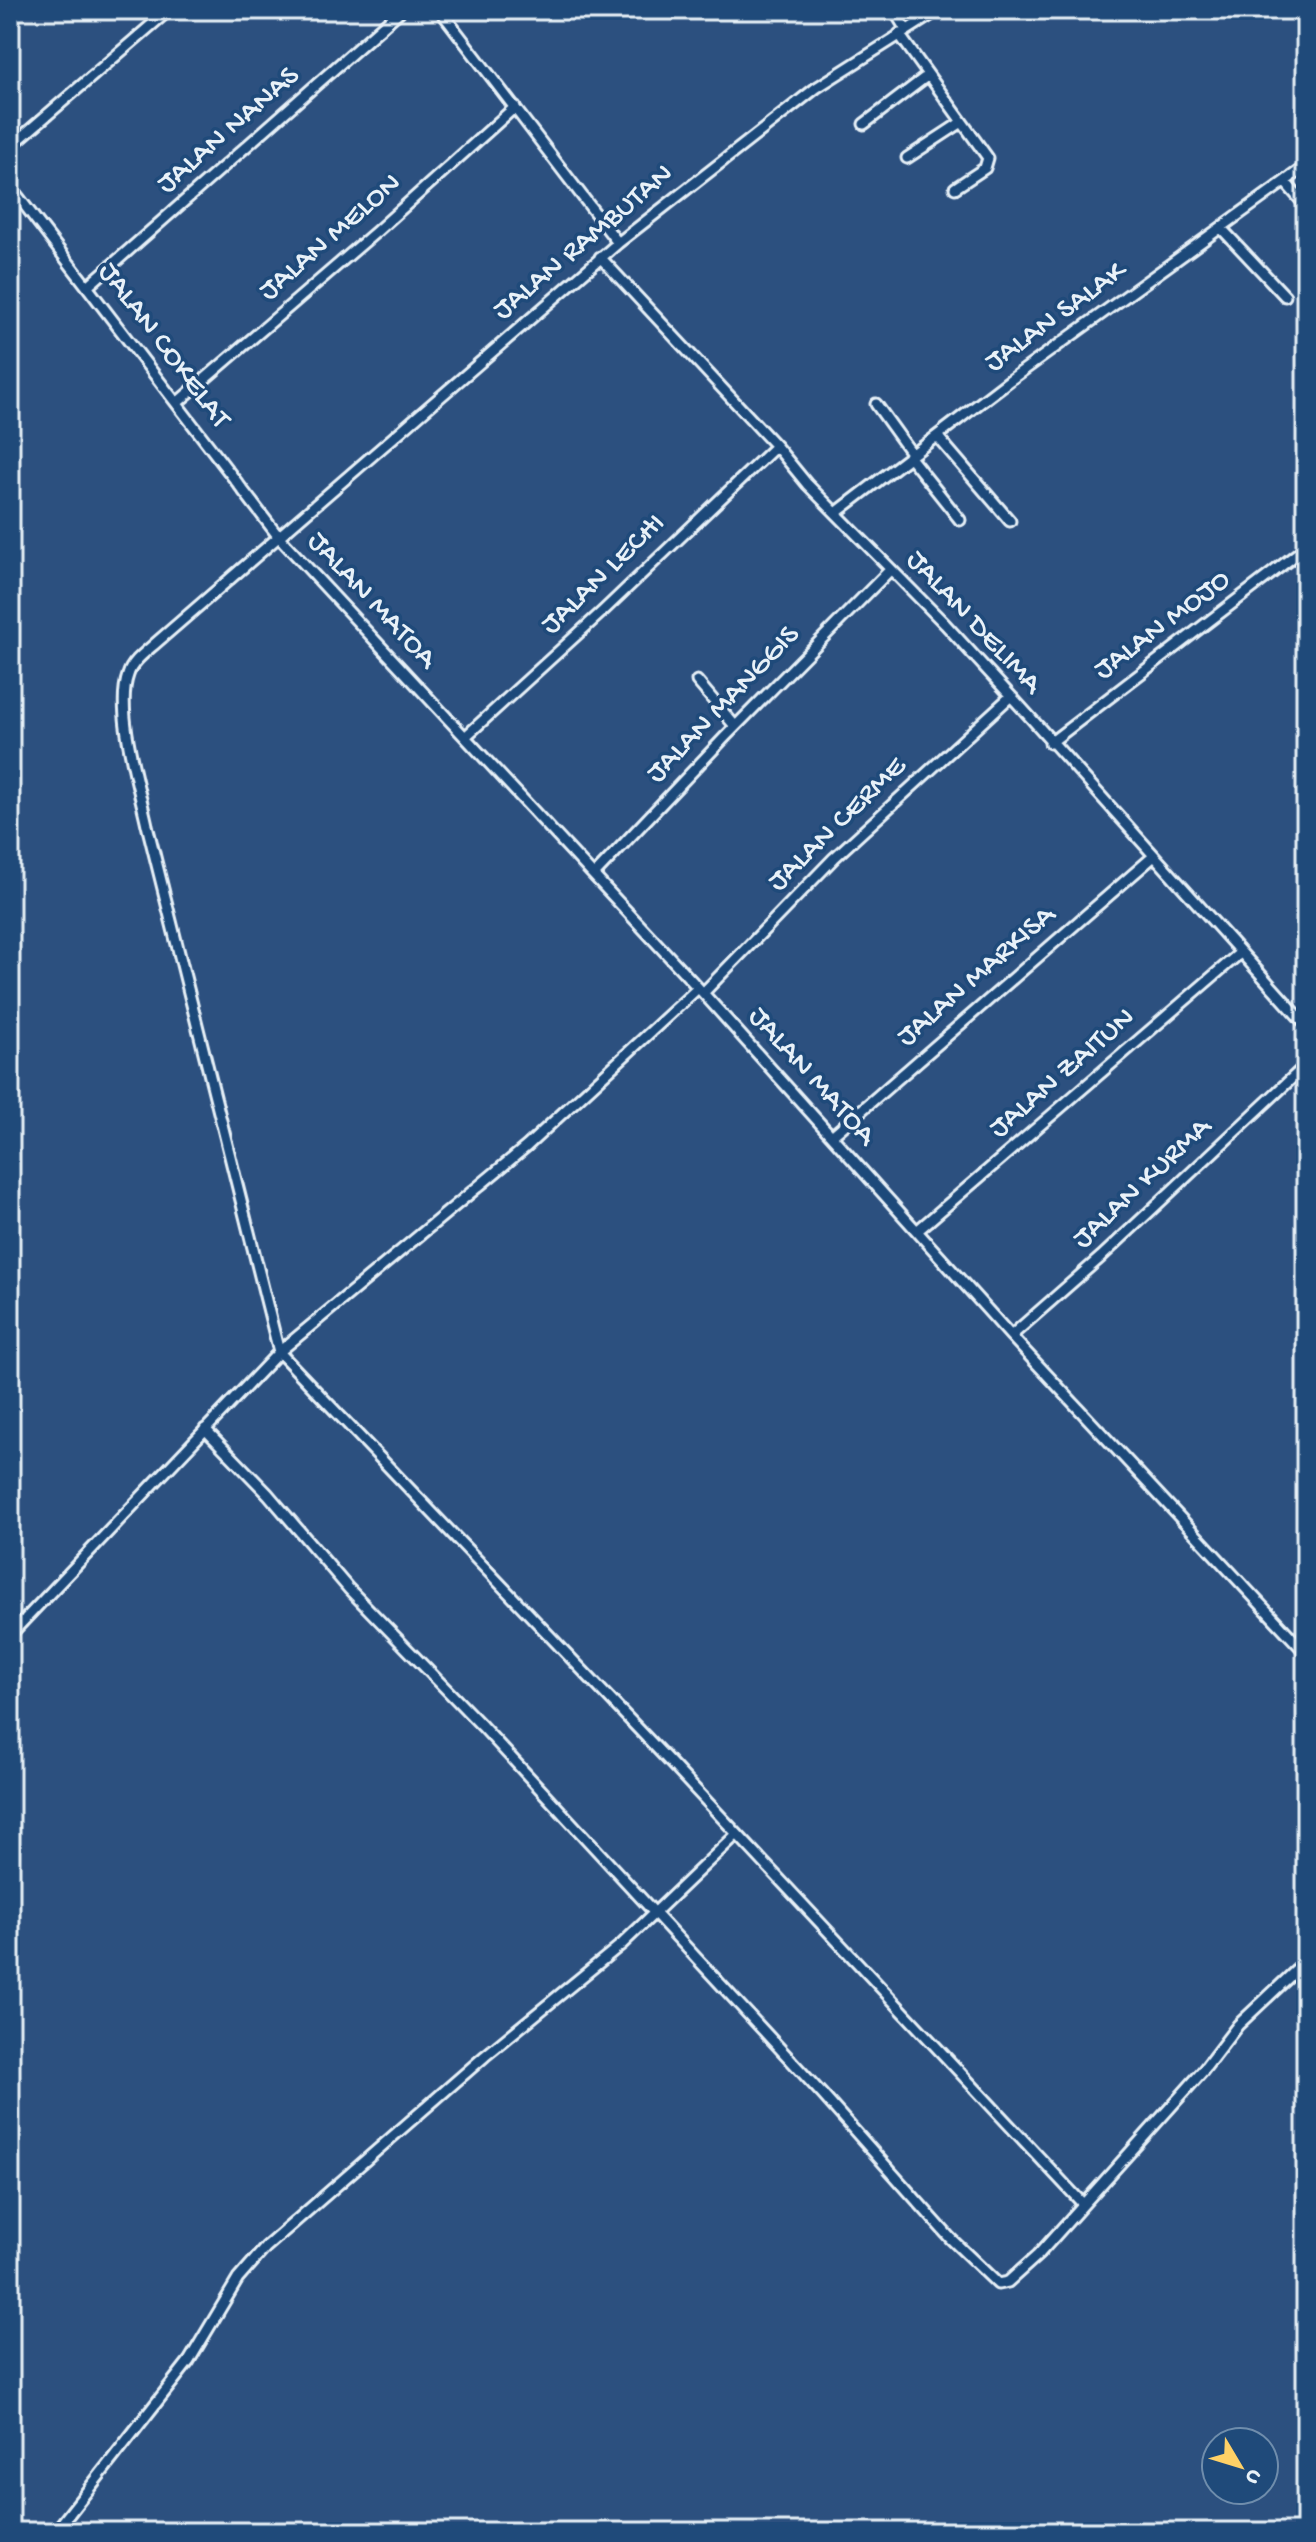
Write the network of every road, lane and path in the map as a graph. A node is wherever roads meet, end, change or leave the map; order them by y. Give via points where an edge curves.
1 (169, 10) edge
2 (401, 10) edge
3 (440, 10) edge
4 (894, 10) edge
5 (939, 10) edge
6 (903, 32) junction
7 (927, 76) junction
8 (515, 107) junction
9 (962, 122) junction
10 (864, 124) dead end
11 (10, 147) edge
12 (907, 158) dead end
13 (1306, 166) edge
14 (1285, 182) junction
15 (10, 186) edge
16 (955, 188) dead end
17 (1306, 206) edge
18 (1221, 228) junction
19 (618, 243) junction
20 (600, 257) junction
21 (88, 286) junction
22 (1285, 296) dead end
23 (177, 403) junction
24 (876, 404) dead end
25 (937, 436) junction
26 (776, 446) junction
27 (911, 455) junction
28 (836, 513) junction
29 (960, 520) dead end
30 (1010, 521) dead end
31 (278, 536) junction
32 (1306, 547) edge
33 (890, 570) junction
34 (697, 681) dead end
35 (1011, 696) junction
36 (735, 726) junction
37 (465, 737) junction
38 (1050, 743) junction
39 (1154, 856) junction
40 (594, 875) junction
41 (1240, 953) junction
42 (700, 990) junction
43 (1306, 1025) edge
44 (1306, 1065) edge
45 (833, 1135) junction
46 (917, 1231) junction
47 (1011, 1336) junction
48 (279, 1352) junction
49 (205, 1429) junction
50 (10, 1635) edge
51 (1306, 1653) edge
52 (736, 1835) junction
53 (657, 1914) junction
54 (1306, 1961) edge
55 (1083, 2204) junction
56 (55, 2532) edge

1 - 11 street
2 - 21 street, JALAN NANAS
3 - 8 street
4 - 6 street
5 - 6 street, JALAN RAMBUTAN
6 - 7 street
6 - 19 street, JALAN RAMBUTAN via 816,88
7 - 9 street
7 - 10 street
8 - 19 street
8 - 23 street, JALAN MELON
9 - 12 street
9 - 16 street via 988,161
13 - 14 street, JALAN SALAK
14 - 17 street
14 - 18 street, JALAN SALAK
15 - 21 street, JALAN COKELAT
18 - 22 street
18 - 25 street, JALAN SALAK
19 - 20 street, JALAN RAMBUTAN
20 - 26 street, JALAN DELIMA
20 - 31 street, JALAN RAMBUTAN
21 - 23 street, JALAN COKELAT
23 - 31 street, JALAN COKELAT
24 - 27 street
25 - 27 street, JALAN SALAK
25 - 30 street
26 - 28 street, JALAN DELIMA
26 - 37 street, JALAN LECHI
27 - 28 street, JALAN SALAK
27 - 29 street
28 - 33 street, JALAN DELIMA
31 - 37 street, JALAN MATOA
31 - 48 street, JALAN RAMBUTAN via 134,664 127,676 125,706 147,825
32 - 38 street, JALAN MOJO
33 - 35 street, JALAN DELIMA
33 - 36 street, JALAN MANGGIS
34 - 36 street
35 - 38 street, JALAN DELIMA
35 - 42 street, JALAN CERME
36 - 40 street, JALAN MANGGIS
37 - 40 street, JALAN MATOA
38 - 39 street, JALAN DELIMA
39 - 41 street, JALAN DELIMA
39 - 45 street, JALAN MARKISA
40 - 42 street, JALAN MATOA
41 - 43 street, JALAN DELIMA
41 - 46 street, JALAN ZAITUN
42 - 45 street, JALAN MATOA
42 - 48 street, JALAN CERME via 527,1146
44 - 47 street, JALAN KURMA
45 - 46 street, JALAN MATOA
46 - 47 street, JALAN MATOA
47 - 51 street, JALAN MATOA
48 - 49 street, JALAN CERME
48 - 52 street
49 - 50 street, JALAN CERME
49 - 53 street
52 - 53 street
52 - 55 street
53 - 55 street via 950,2238 998,2284 1008,2282 1038,2255
53 - 56 street via 485,2056 250,2263 189,2361
54 - 55 street via 1238,2025

